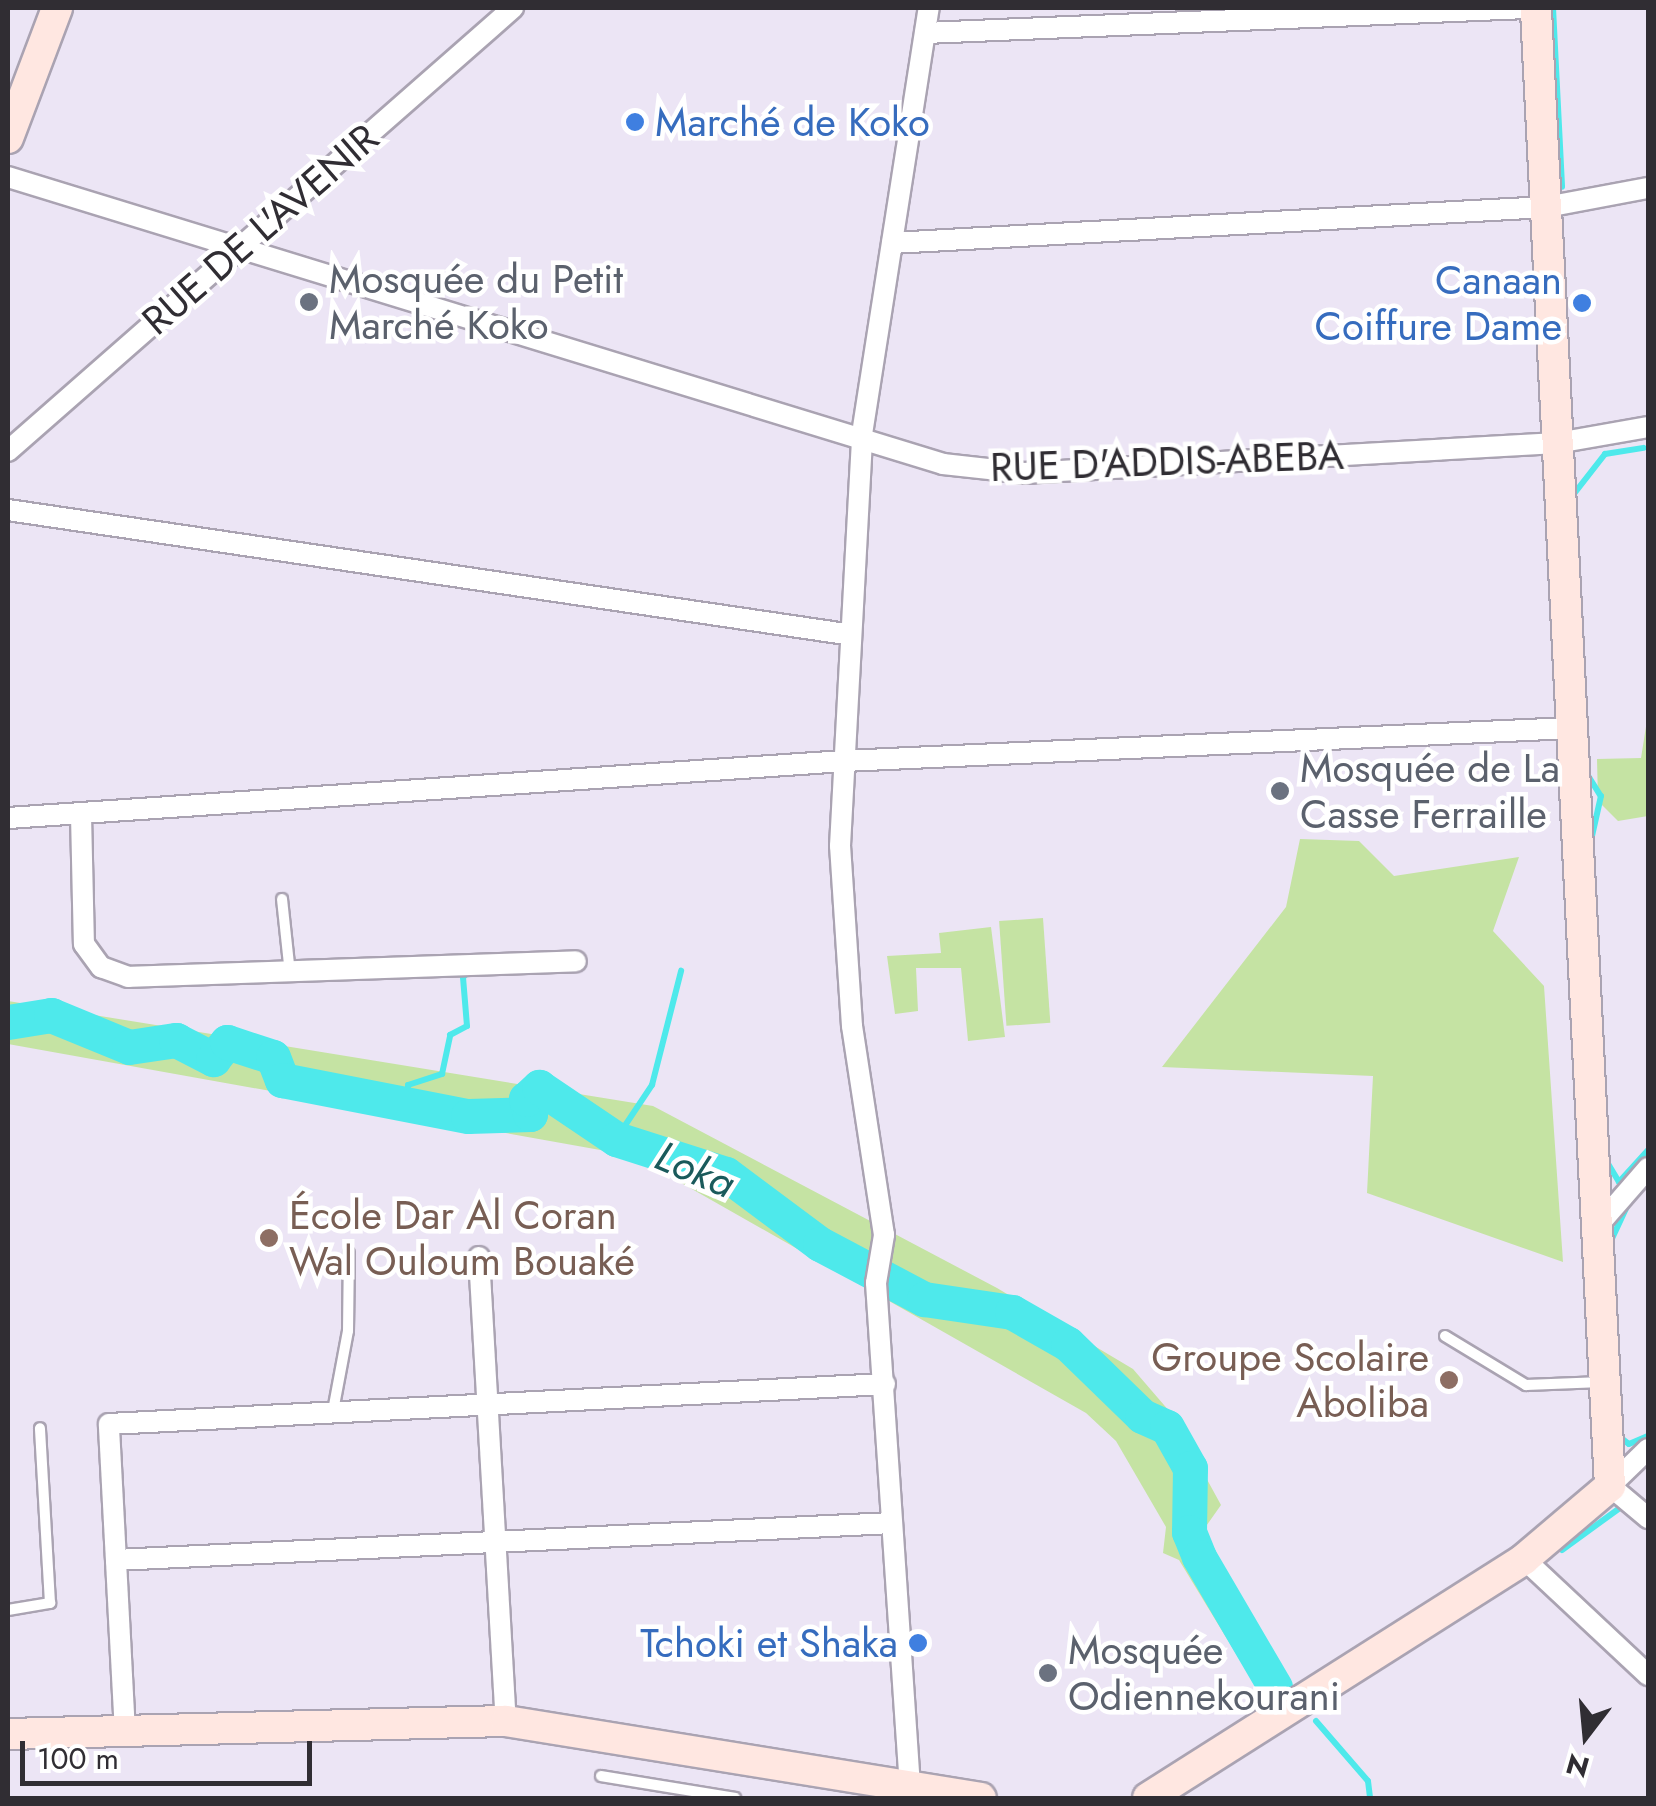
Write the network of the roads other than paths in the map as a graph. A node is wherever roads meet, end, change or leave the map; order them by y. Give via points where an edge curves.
1 (57, 8) edge
2 (513, 8) edge
3 (928, 8) edge
4 (1527, 8) edge
5 (1536, 8) edge
6 (924, 34) junction
7 (8, 138) edge
8 (8, 177) edge
9 (1648, 188) edge
10 (1546, 207) junction
11 (892, 243) junction
12 (241, 244) junction
13 (1648, 427) edge
14 (862, 434) junction
15 (1557, 443) junction
16 (8, 451) edge
17 (8, 510) edge
18 (846, 634) junction
19 (1570, 728) junction
20 (844, 762) junction
21 (81, 815) junction
22 (8, 818) edge
23 (282, 899) dead end
24 (576, 961) dead end
25 (290, 975) junction
26 (1648, 1168) edge
27 (1594, 1231) junction
28 (348, 1253) dead end
29 (479, 1257) dead end
30 (1445, 1336) dead end
31 (1603, 1382) junction
32 (885, 1384) junction
33 (486, 1404) junction
34 (333, 1410) junction
35 (40, 1428) dead end
36 (1648, 1449) edge
37 (1610, 1486) junction
38 (1648, 1518) edge
39 (892, 1523) junction
40 (493, 1542) junction
41 (1524, 1559) junction
42 (116, 1560) junction
43 (8, 1610) edge
44 (1648, 1674) edge
45 (506, 1721) junction
46 (124, 1733) junction
47 (8, 1734) edge
48 (601, 1776) dead end
49 (920, 1791) edge
50 (1155, 1797) edge
51 (735, 1798) edge
52 (981, 1798) edge

1 - 7 street
2 - 12 street, RUE DE L'AVENIR
3 - 6 street
4 - 6 street
5 - 10 street
6 - 11 street
8 - 12 street, RUE D'ADDIS-ABEBA
9 - 10 street
10 - 11 street
10 - 15 street
11 - 14 street
12 - 14 street, RUE D'ADDIS-ABEBA
12 - 16 street, RUE DE L'AVENIR
13 - 15 street, RUE D'ADDIS-ABEBA
14 - 15 street, RUE D'ADDIS-ABEBA via 943,464 1024,472
14 - 18 street
15 - 19 street
17 - 18 street
18 - 20 street
19 - 20 street
19 - 27 street
20 - 21 street
20 - 32 street via 852,1026 884,1235 876,1283
21 - 22 street
21 - 25 street via 84,944 101,967 128,977
23 - 25 lane
24 - 25 street
26 - 27 street
27 - 31 street
28 - 34 lane via 348,1331
29 - 33 street
30 - 31 lane via 1526,1385
31 - 37 street
32 - 33 street
32 - 39 street
33 - 34 street
33 - 40 street
34 - 42 street via 109,1424
35 - 43 lane via 50,1603
36 - 37 street
37 - 38 street
37 - 41 street
39 - 40 street
39 - 49 street
40 - 42 street
40 - 45 street
41 - 44 street
41 - 50 street
42 - 46 street
45 - 46 street
45 - 49 street
46 - 47 street
48 - 51 lane
49 - 52 street

